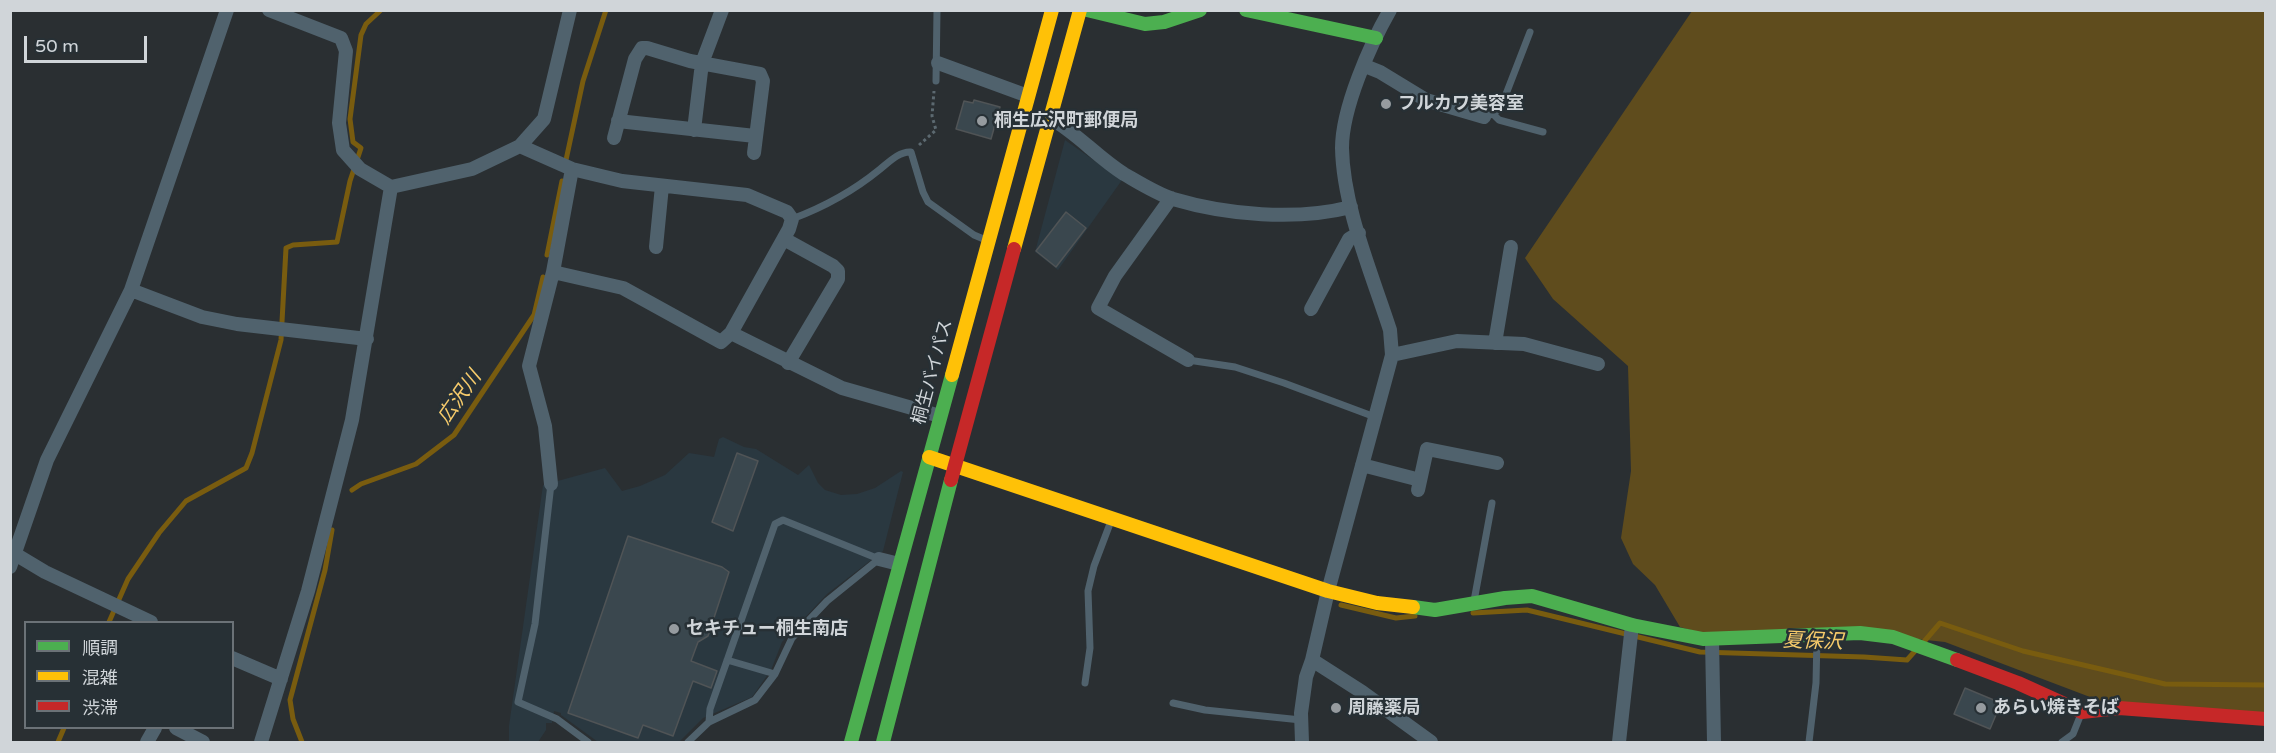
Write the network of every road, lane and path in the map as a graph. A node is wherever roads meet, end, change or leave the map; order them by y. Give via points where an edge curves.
1 (227, 10) edge
2 (269, 10) edge
3 (570, 10) edge
4 (722, 10) edge
5 (937, 10) edge
6 (1052, 10) edge
7 (1080, 10) edge
8 (1088, 10) edge
9 (1200, 10) edge
10 (1246, 10) edge
11 (1390, 10) edge
12 (1530, 32) dead end
13 (1376, 38) junction
14 (702, 63) junction
15 (938, 63) junction
16 (1365, 66) junction
17 (936, 81) joint
18 (1028, 96) junction
19 (1488, 116) junction
20 (1050, 118) junction
21 (618, 121) junction
22 (694, 130) junction
23 (1543, 132) dead end
24 (755, 136) junction
25 (614, 138) dead end
26 (520, 146) junction
27 (911, 152) junction
28 (753, 153) dead end
29 (572, 169) junction
30 (662, 186) junction
31 (391, 187) junction
32 (1171, 198) junction
33 (1351, 207) junction
34 (792, 219) junction
35 (1359, 233) junction
36 (784, 239) junction
37 (988, 240) junction
38 (656, 247) dead end
39 (1511, 248) dead end
40 (553, 272) junction
41 (131, 290) junction
42 (1311, 309) dead end
43 (731, 333) junction
44 (367, 339) junction
45 (1496, 343) junction
46 (1392, 355) junction
47 (1188, 360) joint
48 (788, 363) junction
49 (1598, 364) dead end
50 (940, 416) junction
51 (1375, 417) junction
52 (929, 457) junction
53 (1497, 463) dead end
54 (955, 465) junction
55 (1362, 465) junction
56 (551, 484) joint
57 (1492, 502) dead end
58 (1112, 519) junction
59 (12, 557) edge
60 (879, 559) junction
61 (899, 564) junction
62 (1328, 591) junction
63 (1473, 603) junction
64 (149, 621) edge
65 (1632, 625) junction
66 (1818, 635) junction
67 (1712, 640) junction
68 (234, 659) edge
69 (727, 660) junction
70 (1312, 660) junction
71 (775, 674) junction
72 (281, 679) junction
73 (1085, 683) dead end
74 (1173, 704) dead end
75 (2082, 712) junction
76 (2265, 719) edge
77 (1301, 720) junction
78 (709, 722) junction
79 (178, 729) edge
80 (203, 742) edge
81 (261, 742) edge
82 (588, 742) edge
83 (688, 742) edge
84 (850, 742) edge
85 (883, 742) edge
86 (1302, 742) edge
87 (1431, 742) edge
88 (1619, 742) edge
89 (1714, 742) edge
90 (1809, 742) edge
91 (2062, 742) edge

1 - 41 street
2 - 31 street via 341,38 346,51 339,123 343,150 360,169
3 - 26 street via 544,119
4 - 14 street
5 - 15 lane
6 - 18 main road, 桐生バイパス
7 - 20 main road
8 - 9 main road via 1145,24
10 - 13 main road
11 - 13 street
12 - 19 lane via 1501,107
13 - 16 street
14 - 21 street via 642,48 635,59
14 - 22 street
14 - 24 street via 760,74 763,81
15 - 17 lane
15 - 18 street
16 - 19 street via 1426,100
16 - 33 street via 1349,110 1342,146
17 - 27 path via 932,116 936,130
18 - 37 main road, 桐生バイパス
19 - 23 lane
20 - 32 street via 1124,174
20 - 54 main road
21 - 22 street
21 - 25 street
22 - 24 street
24 - 28 street
26 - 29 street
26 - 31 street via 472,170
27 - 34 lane via 893,158 842,196
27 - 37 lane via 928,202 974,235
29 - 30 street
29 - 40 street
30 - 34 street via 747,195 782,208
30 - 38 street
31 - 44 street
32 - 33 street via 1242,214 1327,213
32 - 47 street via 1115,276 1098,308
33 - 35 street
34 - 36 street
35 - 42 street via 1349,239
35 - 46 street via 1390,330
36 - 43 street
36 - 48 street via 838,271 838,279
37 - 50 main road, 桐生バイパス
39 - 45 street
40 - 43 street via 623,288 721,342
40 - 56 street via 529,366 545,426
41 - 44 street via 202,317
41 - 59 street via 47,460
43 - 48 street
44 - 72 street via 352,420
45 - 46 street via 1457,341
45 - 49 street via 1524,344
46 - 51 street
47 - 51 lane via 1235,367
48 - 50 street via 854,392
50 - 52 main road, 桐生バイパス
51 - 55 street
52 - 54 main road
52 - 61 main road, 桐生バイパス
53 - 55 street via 1427,449 1419,485
54 - 58 main road
54 - 85 main road
55 - 62 street
56 - 82 lane via 535,624 518,702 557,719
57 - 63 lane
58 - 62 main road
58 - 73 lane via 1089,591 1090,648
59 - 64 street
60 - 61 street
60 - 69 lane via 779,520
60 - 71 lane via 803,625
61 - 84 main road, 桐生バイパス
62 - 63 main road via 1377,603 1435,610
62 - 70 street
63 - 65 main road via 1532,596
65 - 67 main road
65 - 88 street
66 - 67 main road
66 - 75 main road via 1860,633 1893,637 2018,683
66 - 90 lane
67 - 89 street
68 - 72 street
69 - 71 lane
69 - 78 lane
70 - 77 street
70 - 87 street
71 - 78 lane via 755,700
72 - 81 street
74 - 77 lane
75 - 76 main road via 2119,708
75 - 91 lane via 2073,734
77 - 86 street
78 - 83 lane
79 - 80 street

